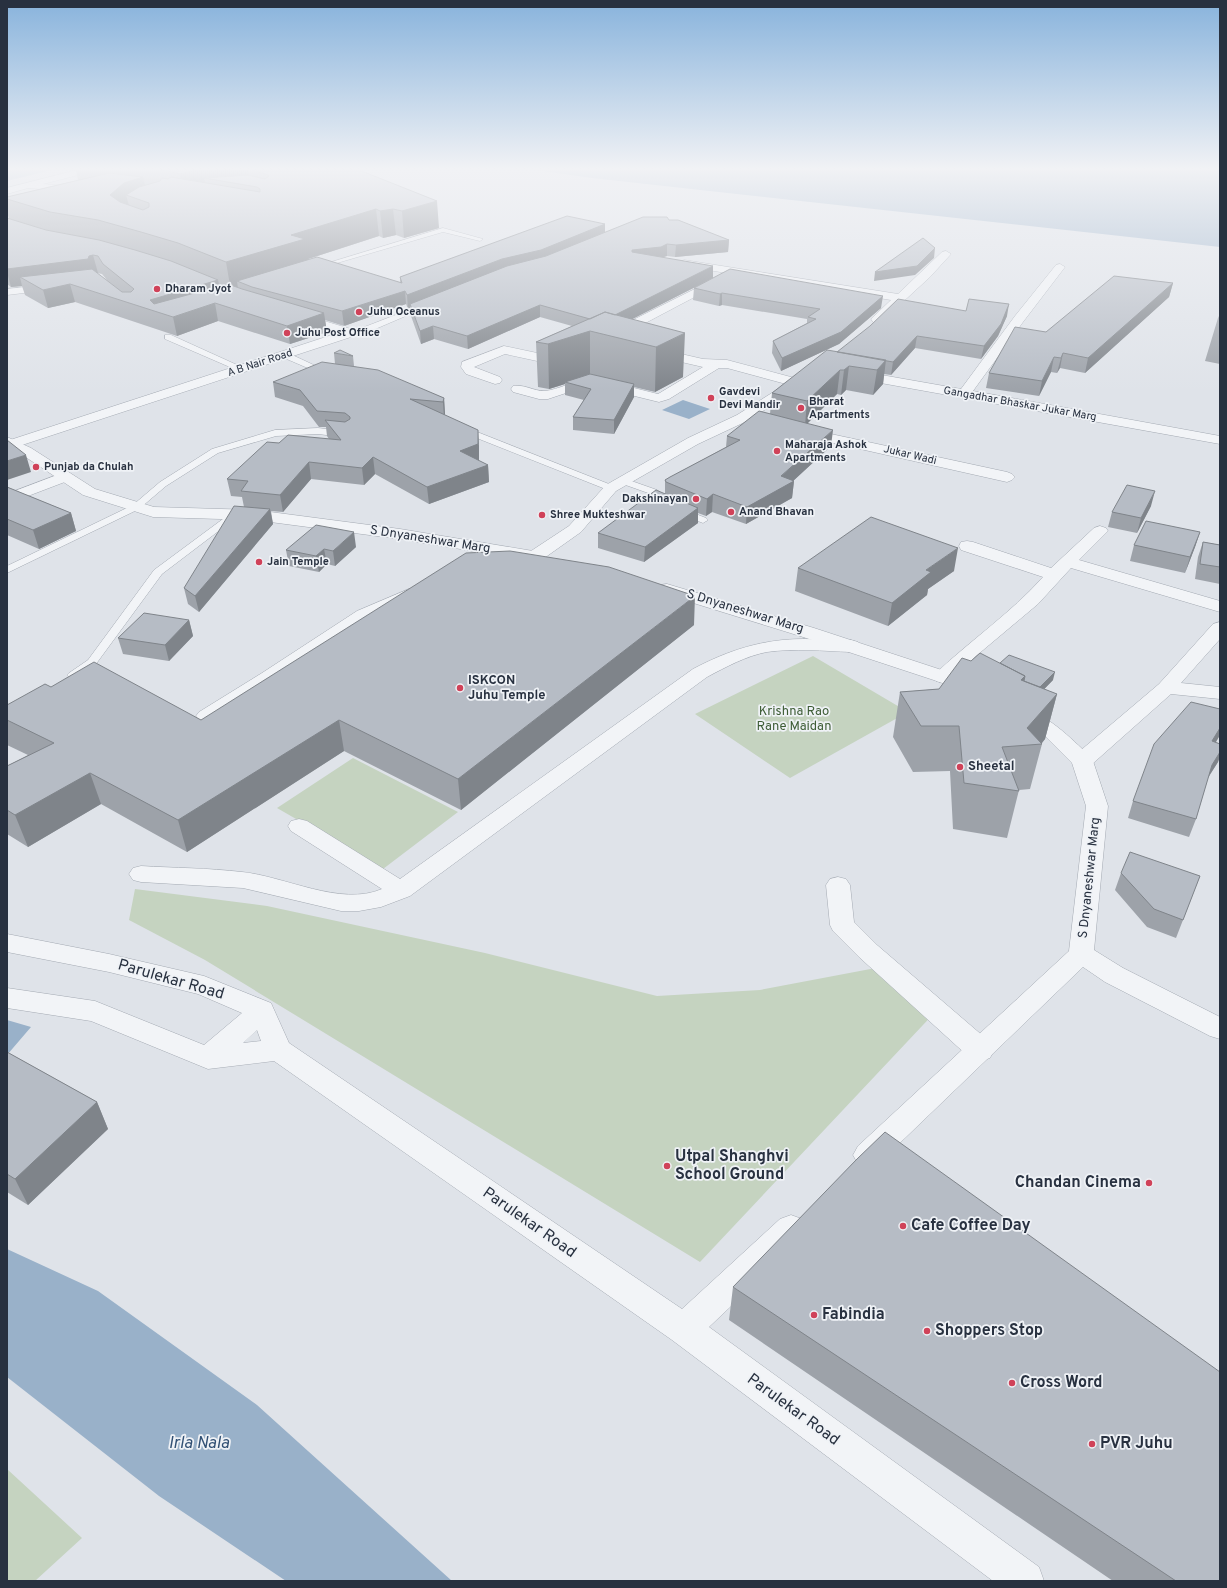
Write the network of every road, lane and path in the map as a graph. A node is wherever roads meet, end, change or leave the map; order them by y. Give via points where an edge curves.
1 (396, 244) edge
2 (946, 254) dead end
3 (675, 261) edge
4 (1060, 267) dead end
5 (309, 270) edge
6 (736, 271) junction
7 (61, 286) edge
8 (7, 292) edge
9 (900, 298) junction
10 (434, 302) edge
11 (288, 314) edge
12 (868, 327) edge
13 (350, 333) junction
14 (168, 337) edge
15 (617, 344) edge
16 (646, 350) edge
17 (284, 355) junction
18 (716, 364) junction
19 (242, 369) junction
20 (843, 372) edge
21 (338, 376) edge
22 (495, 380) dead end
23 (590, 381) junction
24 (518, 388) dead end
25 (964, 394) junction
26 (742, 418) junction
27 (764, 423) edge
28 (454, 426) edge
29 (787, 428) edge
30 (347, 434) edge
31 (1220, 440) edge
32 (9, 442) edge
33 (65, 476) junction
34 (1007, 477) dead end
35 (617, 485) junction
36 (7, 499) edge
37 (136, 507) junction
38 (234, 515) junction
39 (703, 520) dead end
40 (1100, 531) dead end
41 (967, 546) dead end
42 (503, 551) junction
43 (534, 557) junction
44 (559, 561) edge
45 (1068, 562) junction
46 (475, 564) edge
47 (7, 570) edge
48 (1054, 575) junction
49 (650, 584) edge
50 (426, 586) edge
51 (1220, 607) edge
52 (1220, 628) edge
53 (851, 646) junction
54 (943, 677) junction
55 (66, 680) edge
56 (1166, 688) junction
57 (1220, 693) edge
58 (989, 698) edge
59 (1009, 708) edge
60 (206, 716) edge
61 (1082, 761) junction
62 (299, 826) dead end
63 (141, 874) dead end
64 (838, 885) dead end
65 (401, 890) junction
66 (7, 943) edge
67 (1081, 954) junction
68 (7, 998) edge
69 (262, 1010) junction
70 (1220, 1029) edge
71 (278, 1050) junction
72 (980, 1050) junction
73 (208, 1058) junction
74 (852, 1170) edge
75 (812, 1209) edge
76 (684, 1330) junction
77 (1025, 1581) edge

1 - 5 lane
2 - 9 street via 926,276
3 - 6 street
4 - 25 street
6 - 9 street
6 - 15 street via 612,336
7 - 8 street
9 - 12 street
10 - 13 lane via 370,328
11 - 13 street
13 - 17 street, A B Nair Road
14 - 19 lane
16 - 18 street
17 - 19 street, A B Nair Road
17 - 21 lane
18 - 23 street via 659,398
18 - 26 street via 803,379
19 - 32 street, A B Nair Road
20 - 25 street, Gangadhar Bhaskar Jukar Marg
22 - 23 street via 471,371 467,365 504,350 512,350 570,362
23 - 24 street via 548,395 539,395
25 - 31 street, Gangadhar Bhaskar Jukar Marg
26 - 27 street
26 - 35 street via 693,441
28 - 35 lane
29 - 34 street, Jukar Wadi
30 - 37 lane via 318,431 275,433 214,451 163,484
32 - 33 street, S Dnyaneshwar Marg
33 - 36 street
33 - 37 street, S Dnyaneshwar Marg via 89,492
35 - 39 lane via 654,492 661,502
35 - 43 street via 575,529
37 - 38 street, S Dnyaneshwar Marg via 153,512
37 - 47 lane
38 - 42 street, S Dnyaneshwar Marg via 255,515 400,534
38 - 55 lane via 158,572 92,662
40 - 45 street
41 - 48 street
42 - 43 street, S Dnyaneshwar Marg
42 - 46 street
43 - 44 street, S Dnyaneshwar Marg
45 - 48 street
45 - 51 street
48 - 54 street via 1032,600
49 - 53 street, S Dnyaneshwar Marg
50 - 60 street via 363,615
52 - 56 street
53 - 54 street, S Dnyaneshwar Marg
53 - 65 street via 782,645 757,649 726,659 700,673
54 - 58 street, S Dnyaneshwar Marg via 962,683
56 - 57 street
56 - 61 street
59 - 61 street, S Dnyaneshwar Marg via 1049,729
61 - 67 street, S Dnyaneshwar Marg via 1097,806
62 - 65 street
63 - 65 street via 243,880 341,903 381,899
64 - 72 street via 842,925
66 - 69 street, Parulekar Road via 109,963 204,986
67 - 70 street, S Dnyaneshwar Marg via 1114,975
67 - 72 street, S Dnyaneshwar Marg
68 - 73 street via 95,1011
69 - 71 street
69 - 73 street
71 - 73 street
71 - 76 street, Parulekar Road
72 - 74 street, S Dnyaneshwar Marg
75 - 76 street
76 - 77 street, Parulekar Road

